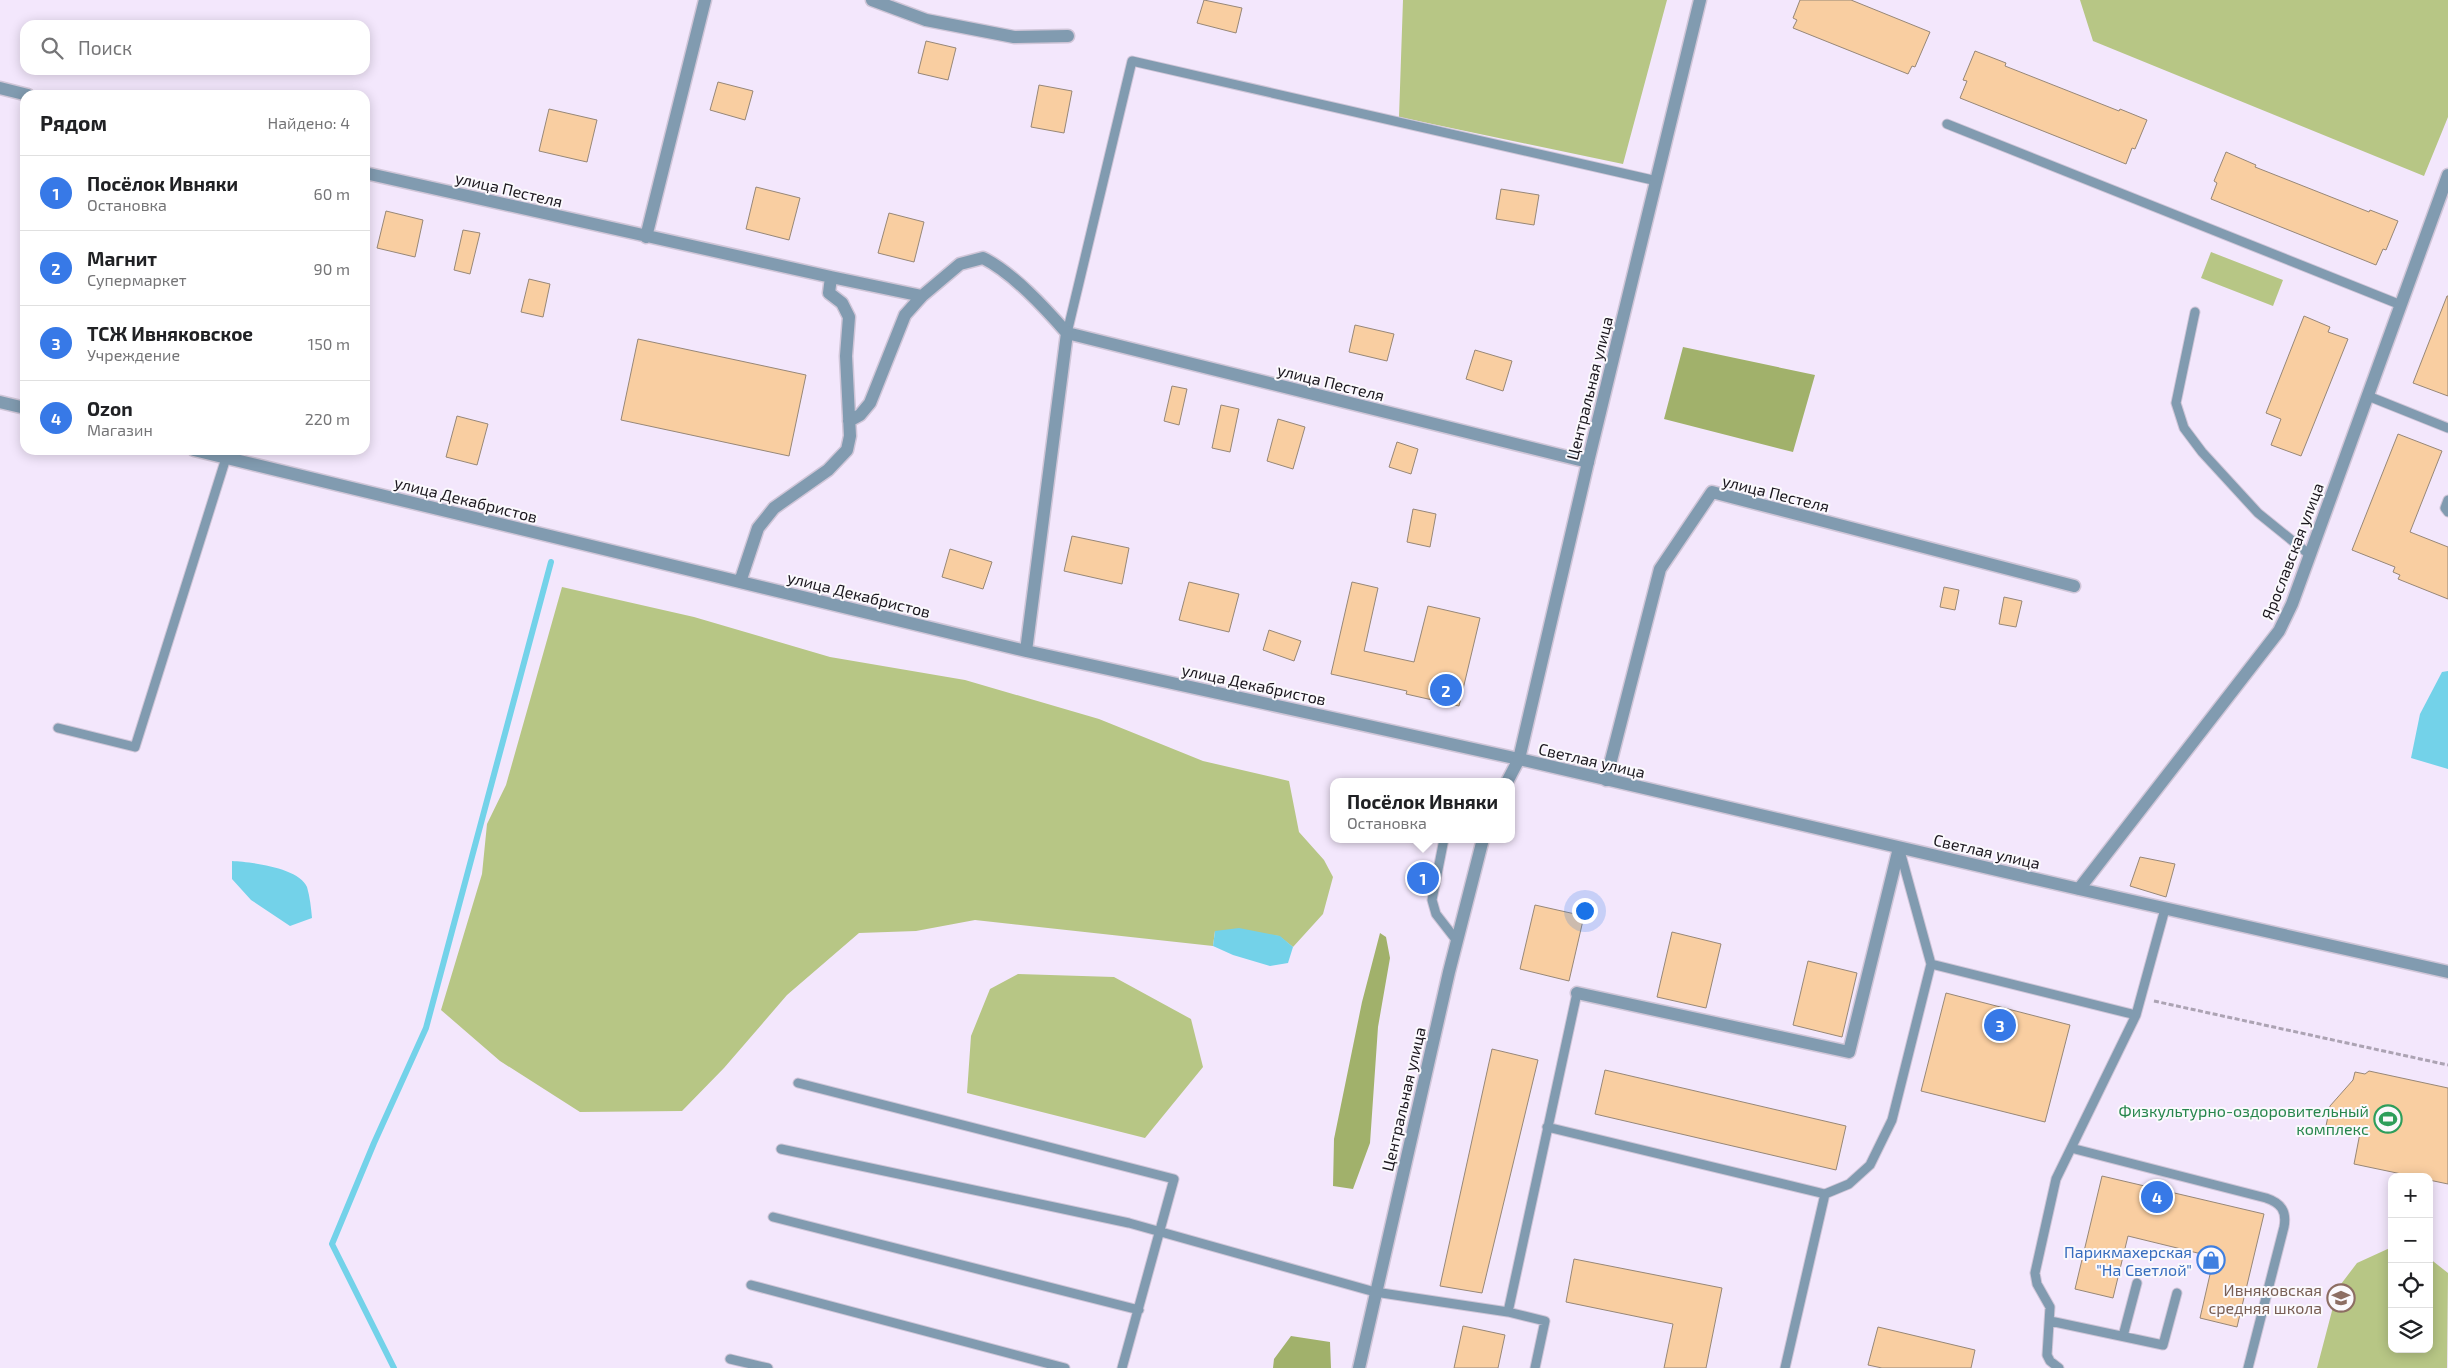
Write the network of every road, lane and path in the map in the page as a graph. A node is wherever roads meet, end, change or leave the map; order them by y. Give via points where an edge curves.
1 (705, 0) edge
2 (872, 0) edge
3 (1700, 0) edge
4 (1068, 36) dead end
5 (0, 88) edge
6 (20, 93) edge
7 (1947, 124) dead end
8 (370, 174) edge
9 (2448, 175) edge
10 (1657, 180) junction
11 (646, 236) junction
12 (831, 277) junction
13 (922, 296) junction
14 (2401, 305) junction
15 (2195, 312) dead end
16 (1066, 333) junction
17 (2368, 396) junction
18 (0, 402) edge
19 (20, 407) edge
20 (849, 421) junction
21 (2448, 428) edge
22 (214, 455) edge
23 (226, 458) junction
24 (1588, 462) junction
25 (2448, 500) edge
26 (2448, 512) edge
27 (2310, 555) junction
28 (740, 582) junction
29 (2074, 586) dead end
30 (1026, 651) junction
31 (58, 728) dead end
32 (1519, 759) junction
33 (1509, 778) edge
34 (1606, 780) junction
35 (1443, 843) edge
36 (1482, 843) edge
37 (1899, 848) junction
38 (2078, 889) junction
39 (2164, 908) junction
40 (1457, 941) junction
41 (1931, 964) junction
42 (2448, 972) edge
43 (1577, 993) joint
44 (2142, 998) junction
45 (2136, 1014) junction
46 (2448, 1065) edge
47 (798, 1083) dead end
48 (1547, 1126) junction
49 (2071, 1148) junction
50 (781, 1149) dead end
51 (1825, 1194) junction
52 (773, 1217) dead end
53 (1161, 1232) junction
54 (2137, 1283) dead end
55 (751, 1285) dead end
56 (1375, 1292) junction
57 (2178, 1293) dead end
58 (1139, 1310) junction
59 (1508, 1312) junction
60 (2050, 1321) junction
61 (2122, 1336) junction
62 (730, 1359) dead end
63 (768, 1368) edge
64 (1065, 1368) edge
65 (1122, 1368) edge
66 (1359, 1368) edge
67 (1535, 1368) edge
68 (1785, 1368) edge
69 (2059, 1368) edge
70 (2248, 1368) edge

1 - 11 street
2 - 4 street via 926,20 1014,37
3 - 10 street, Центральная улица
5 - 6 street
7 - 14 lane
8 - 11 street, улица Пестеля
9 - 14 street, Ярославская улица
10 - 16 lane via 1132,61
10 - 24 street, Центральная улица
11 - 12 street, улица Пестеля
12 - 13 street, улица Пестеля
12 - 20 street via 829,293 842,303 848,317
13 - 16 street via 960,264 983,258 996,264
13 - 20 street via 905,315 870,403 860,415
14 - 17 street, Ярославская улица
15 - 27 lane via 2176,403 2184,428 2258,513
16 - 24 street, улица Пестеля
16 - 30 street
17 - 21 lane
17 - 27 street, Ярославская улица
18 - 19 street
20 - 28 street via 847,450 828,470 774,508 758,528
22 - 23 street, улица Декабристов
23 - 28 street, улица Декабристов
23 - 31 lane via 135,747
24 - 32 street, Центральная улица
25 - 26 lane
27 - 38 street, Ярославская улица via 2279,631
28 - 30 street, улица Декабристов
29 - 34 street, улица Пестеля via 1712,492 1660,568
30 - 32 street, улица Декабристов
32 - 33 street, Центральная улица
32 - 34 street, Светлая улица
34 - 37 street, Светлая улица
35 - 40 lane via 1432,900 1436,914
36 - 40 street, Центральная улица
37 - 38 street, Светлая улица
37 - 41 lane
37 - 43 street via 1849,1052
38 - 39 street, Светлая улица
39 - 42 street, Светлая улица
39 - 44 lane
40 - 56 street, Центральная улица
41 - 45 lane
41 - 51 lane via 1892,1120 1870,1164 1849,1184
43 - 48 lane
44 - 45 lane
44 - 46 path
45 - 49 lane
47 - 53 lane via 1174,1179
48 - 51 lane
48 - 59 lane
49 - 60 lane via 2056,1179 2035,1273 2037,1284 2050,1307
49 - 70 lane via 2266,1198 2281,1206 2286,1216 2284,1227
50 - 53 lane
51 - 68 lane
52 - 58 lane
53 - 56 lane
53 - 58 lane
54 - 61 lane
55 - 64 lane
56 - 59 lane
56 - 66 street, Центральная улица
57 - 61 lane via 2163,1345
58 - 65 lane
59 - 67 lane via 1545,1320
60 - 61 lane
60 - 69 lane via 2047,1355
62 - 63 lane

